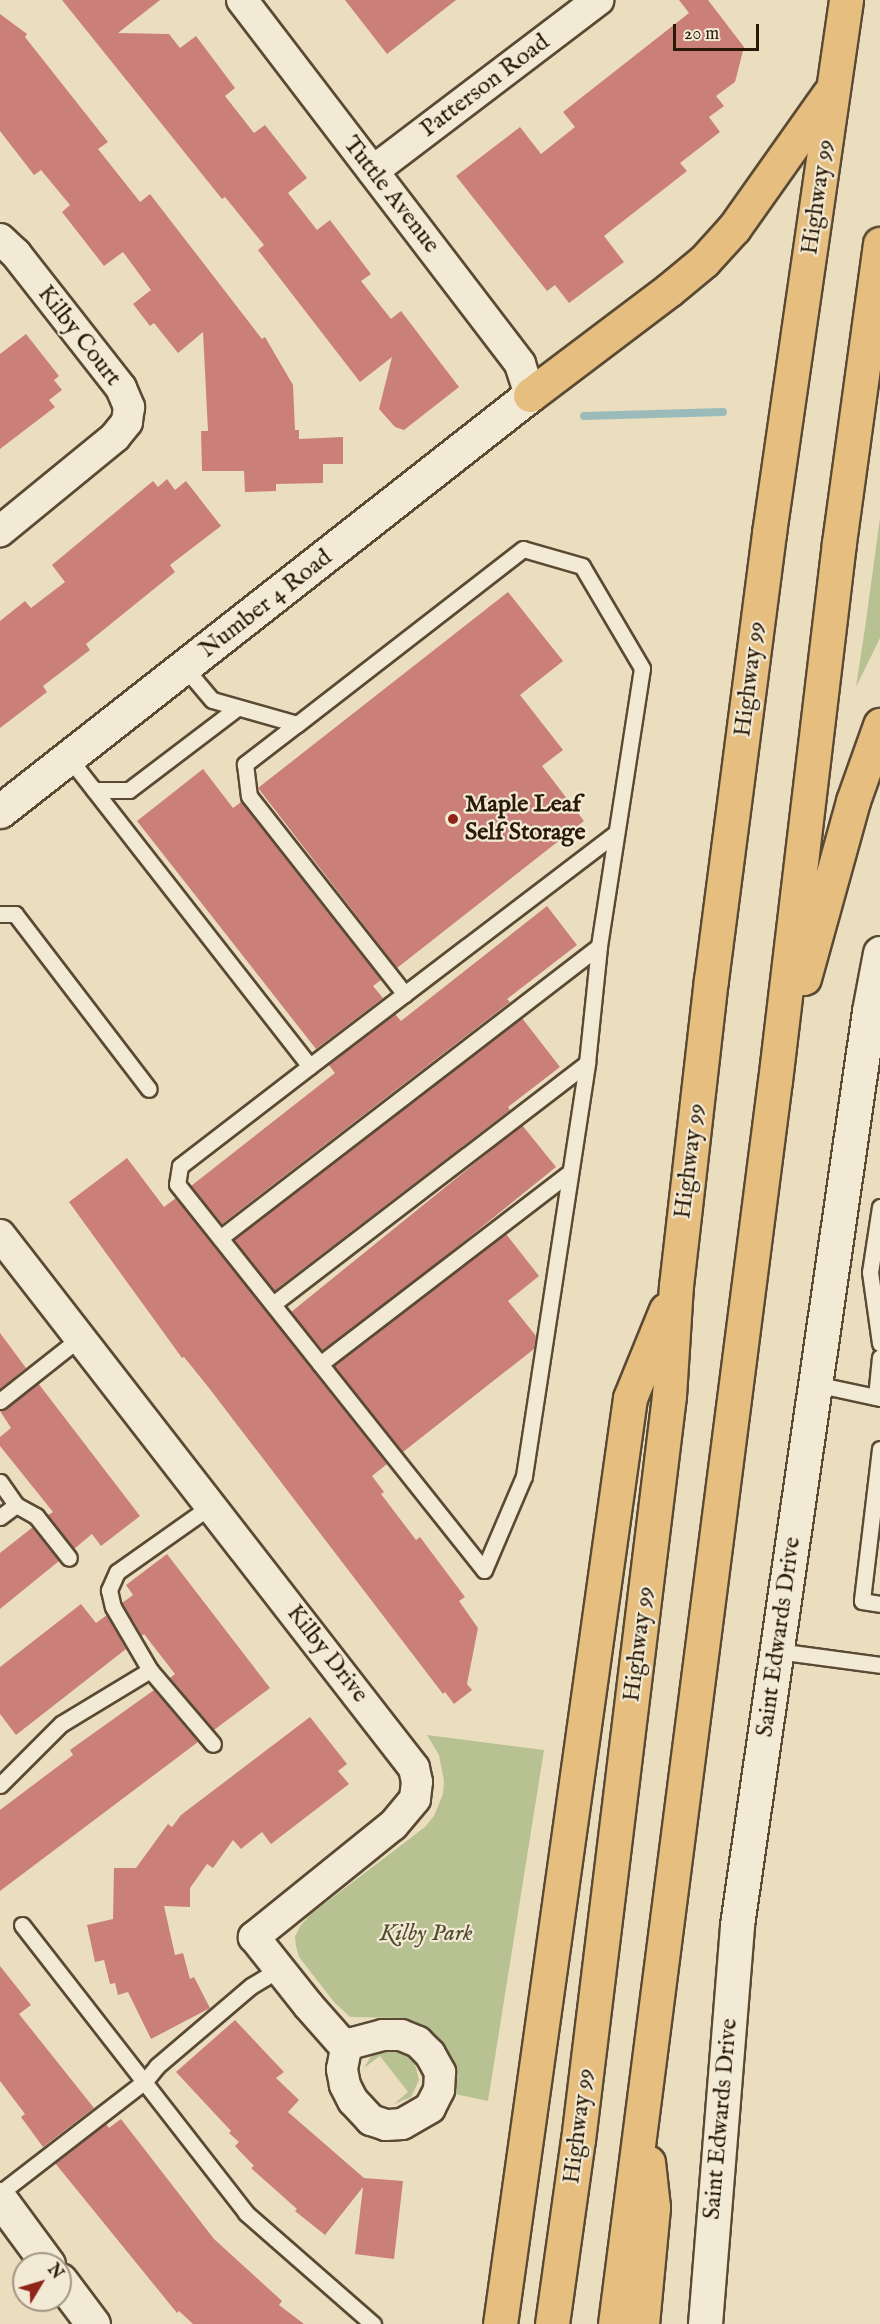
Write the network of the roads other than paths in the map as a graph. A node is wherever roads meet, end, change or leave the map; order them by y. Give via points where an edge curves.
1 (242, 0) edge
2 (598, 0) edge
3 (846, 0) edge
4 (833, 88) junction
5 (373, 171) junction
6 (0, 239) edge
7 (880, 244) edge
8 (530, 395) junction
9 (0, 531) edge
10 (185, 668) junction
11 (237, 708) junction
12 (297, 724) junction
13 (880, 725) edge
14 (69, 758) junction
15 (94, 790) junction
16 (0, 811) edge
17 (616, 833) junction
18 (0, 914) edge
19 (599, 946) junction
20 (880, 952) edge
21 (405, 994) junction
22 (586, 1063) junction
23 (310, 1066) junction
24 (776, 1081) junction
25 (149, 1089) dead end
26 (569, 1173) junction
27 (880, 1207) edge
28 (0, 1235) edge
29 (220, 1238) junction
30 (676, 1286) junction
31 (273, 1304) junction
32 (81, 1337) junction
33 (880, 1343) edge
34 (880, 1357) edge
35 (320, 1364) junction
36 (815, 1384) junction
37 (878, 1397) edge
38 (0, 1401) edge
39 (880, 1449) edge
40 (0, 1482) edge
41 (16, 1505) junction
42 (212, 1505) junction
43 (0, 1517) edge
44 (875, 1530) edge
45 (69, 1558) dead end
46 (880, 1604) edge
47 (777, 1651) junction
48 (880, 1665) edge
49 (150, 1670) junction
50 (213, 1744) dead end
51 (0, 1785) edge
52 (22, 1925) dead end
53 (279, 1969) junction
54 (346, 2048) dead end
55 (145, 2081) junction
56 (642, 2109) junction
57 (0, 2193) edge
58 (0, 2199) edge
59 (39, 2252) edge
60 (72, 2296) edge
61 (93, 2324) edge
62 (373, 2324) edge
63 (500, 2324) edge
64 (552, 2324) edge
65 (615, 2324) edge
66 (642, 2324) edge
67 (705, 2324) edge

1 - 5 street, Tuttle Avenue
2 - 5 street, Patterson Road
3 - 4 highway, Highway 99
4 - 8 highway via 741,219 704,261
4 - 30 highway, Highway 99 via 766,556
5 - 8 street, Tuttle Avenue via 520,364
6 - 9 street, Kilby Court via 121,388 129,406 127,422 115,437
7 - 24 highway via 839,543
8 - 10 street, Number 4 Road
10 - 11 lane via 212,700
10 - 14 street, Number 4 Road
11 - 12 lane
11 - 15 lane via 129,790
12 - 17 lane via 523,549 582,566 642,668
12 - 21 lane via 245,764 249,796
13 - 24 highway via 853,801
14 - 15 lane
14 - 16 street, Number 4 Road
15 - 23 lane
17 - 19 lane
17 - 21 lane
18 - 25 lane via 15,914
19 - 22 lane
19 - 29 lane
20 - 36 street, Saint Edwards Drive
21 - 23 lane
22 - 26 lane
22 - 31 lane
23 - 29 lane via 180,1166 177,1184
24 - 56 highway
26 - 35 lane
26 - 35 lane via 524,1476 484,1570
27 - 33 lane via 870,1272
28 - 32 street, Kilby Drive
29 - 31 lane
30 - 63 highway via 630,1398
30 - 64 highway, Highway 99 via 669,1396
31 - 35 lane
32 - 38 lane
32 - 42 street, Kilby Drive
34 - 37 lane
36 - 37 lane
36 - 47 street, Saint Edwards Drive
39 - 44 lane
40 - 41 lane
41 - 43 lane
41 - 45 lane via 36,1516
42 - 49 lane via 117,1572 109,1590 113,1607
42 - 53 street, Kilby Drive via 407,1757 417,1782 415,1798 393,1826 254,1937
44 - 46 lane via 862,1601
47 - 48 lane
47 - 67 street, Saint Edwards Drive via 737,1925
49 - 50 lane
49 - 51 lane via 61,1724
52 - 55 lane
53 - 54 street, Kilby Drive
53 - 55 lane via 251,1986 157,2066
55 - 57 lane
55 - 62 lane via 246,2213
56 - 65 highway
56 - 66 highway via 653,2207
58 - 59 street
60 - 61 street

